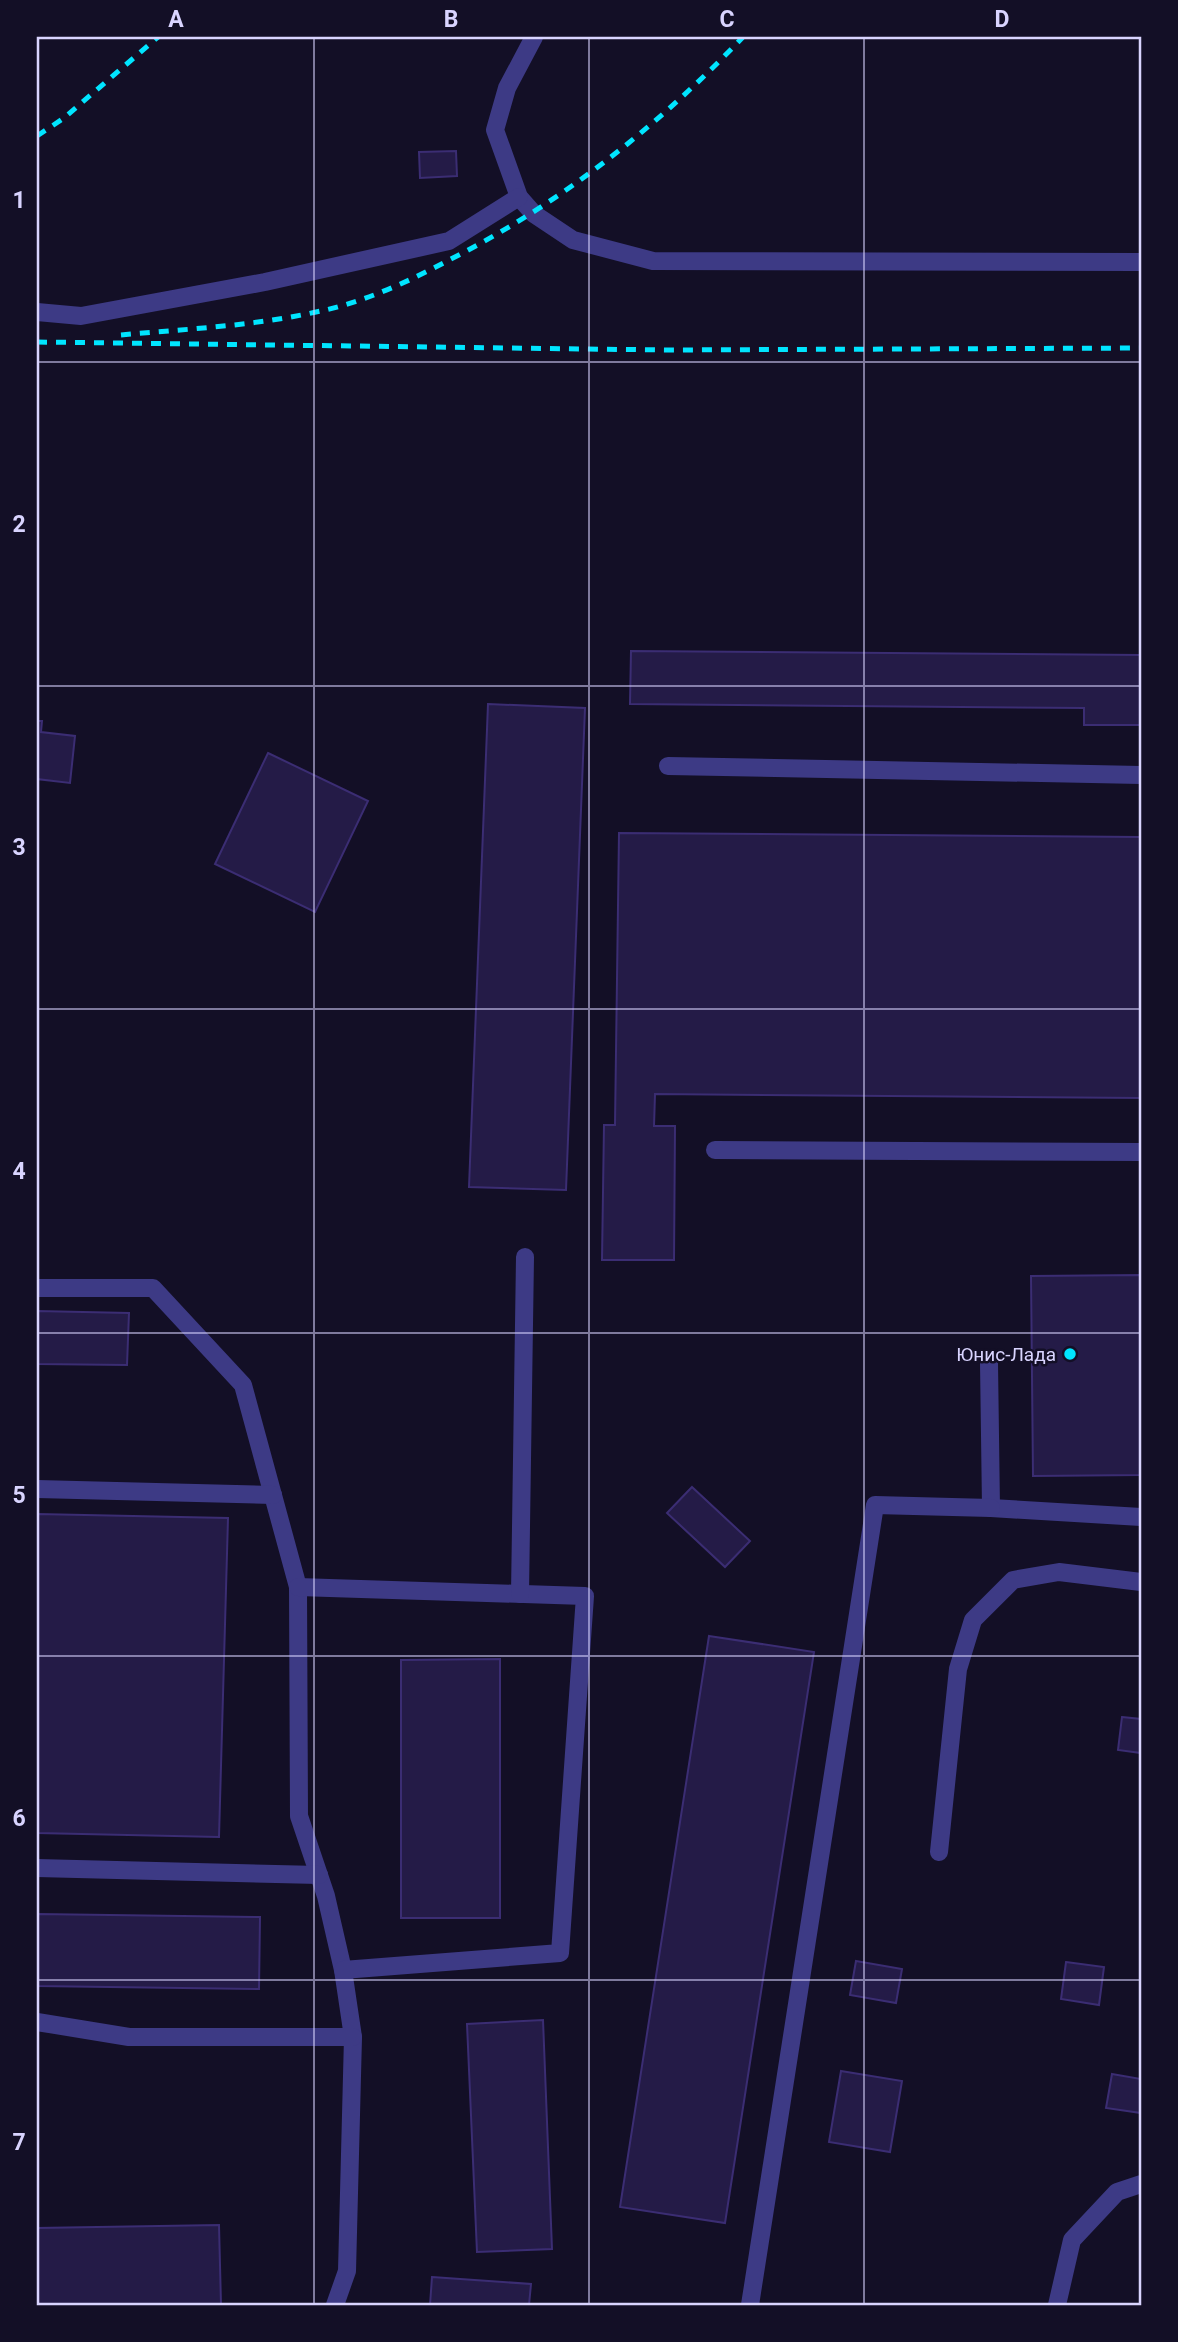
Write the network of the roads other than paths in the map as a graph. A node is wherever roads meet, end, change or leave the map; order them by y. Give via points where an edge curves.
1 (534, 37) edge
2 (519, 197) junction
3 (1141, 262) edge
4 (37, 312) edge
5 (667, 766) dead end
6 (1141, 775) edge
7 (715, 1150) dead end
8 (1141, 1153) edge
9 (525, 1257) dead end
10 (37, 1288) edge
11 (989, 1363) dead end
12 (37, 1489) edge
13 (273, 1494) junction
14 (992, 1508) junction
15 (1141, 1517) edge
16 (1141, 1582) edge
17 (298, 1587) junction
18 (520, 1594) junction
19 (939, 1852) dead end
20 (37, 1868) edge
21 (319, 1875) junction
22 (343, 1970) junction
23 (37, 2022) edge
24 (353, 2037) junction
25 (1141, 2184) edge
26 (335, 2305) edge
27 (750, 2305) edge
28 (1057, 2305) edge

1 - 2 lane via 507,88 495,131
2 - 3 lane via 534,214 573,240 653,261
2 - 4 lane via 449,241 81,316
5 - 6 lane
7 - 8 lane
9 - 18 lane
10 - 13 lane via 153,1288 243,1385
11 - 14 lane
12 - 13 lane
13 - 17 lane
14 - 15 lane
14 - 27 lane via 875,1505
16 - 19 lane via 1059,1572 1013,1580 973,1620 958,1669
17 - 18 lane
17 - 21 lane via 299,1816
18 - 22 lane via 585,1596 561,1953
20 - 21 lane
21 - 22 lane
22 - 24 lane
23 - 24 lane via 129,2037
24 - 26 lane via 347,2271
25 - 28 lane via 1116,2192 1072,2240

